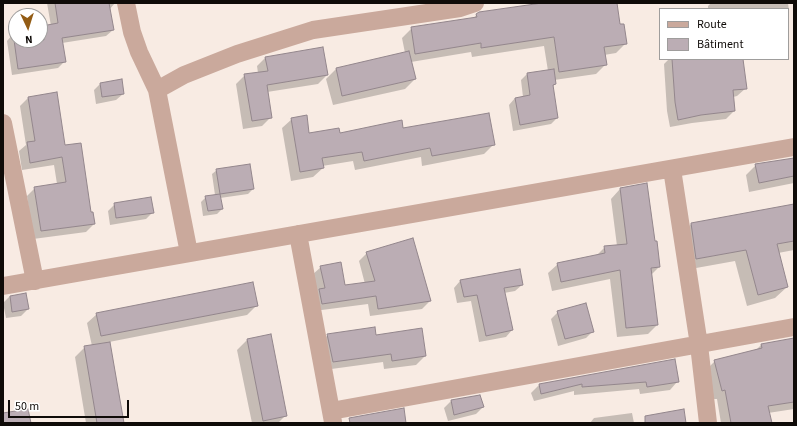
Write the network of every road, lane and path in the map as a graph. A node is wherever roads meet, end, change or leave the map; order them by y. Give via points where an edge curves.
1 (126, 3) edge
2 (475, 3) edge
3 (157, 90) junction
4 (3, 122) edge
5 (794, 147) edge
6 (672, 169) junction
7 (298, 234) junction
8 (188, 253) junction
9 (35, 280) junction
10 (3, 286) edge
11 (794, 327) edge
12 (699, 345) junction
13 (332, 417) edge
14 (708, 423) edge

1 - 3 street via 139,52
2 - 3 street via 460,8 313,30 237,54 184,75
3 - 8 street
4 - 9 street
5 - 6 street
6 - 7 street
6 - 12 street
7 - 8 street
7 - 13 street
8 - 9 street
9 - 10 street
11 - 12 street
12 - 13 street
12 - 14 street

